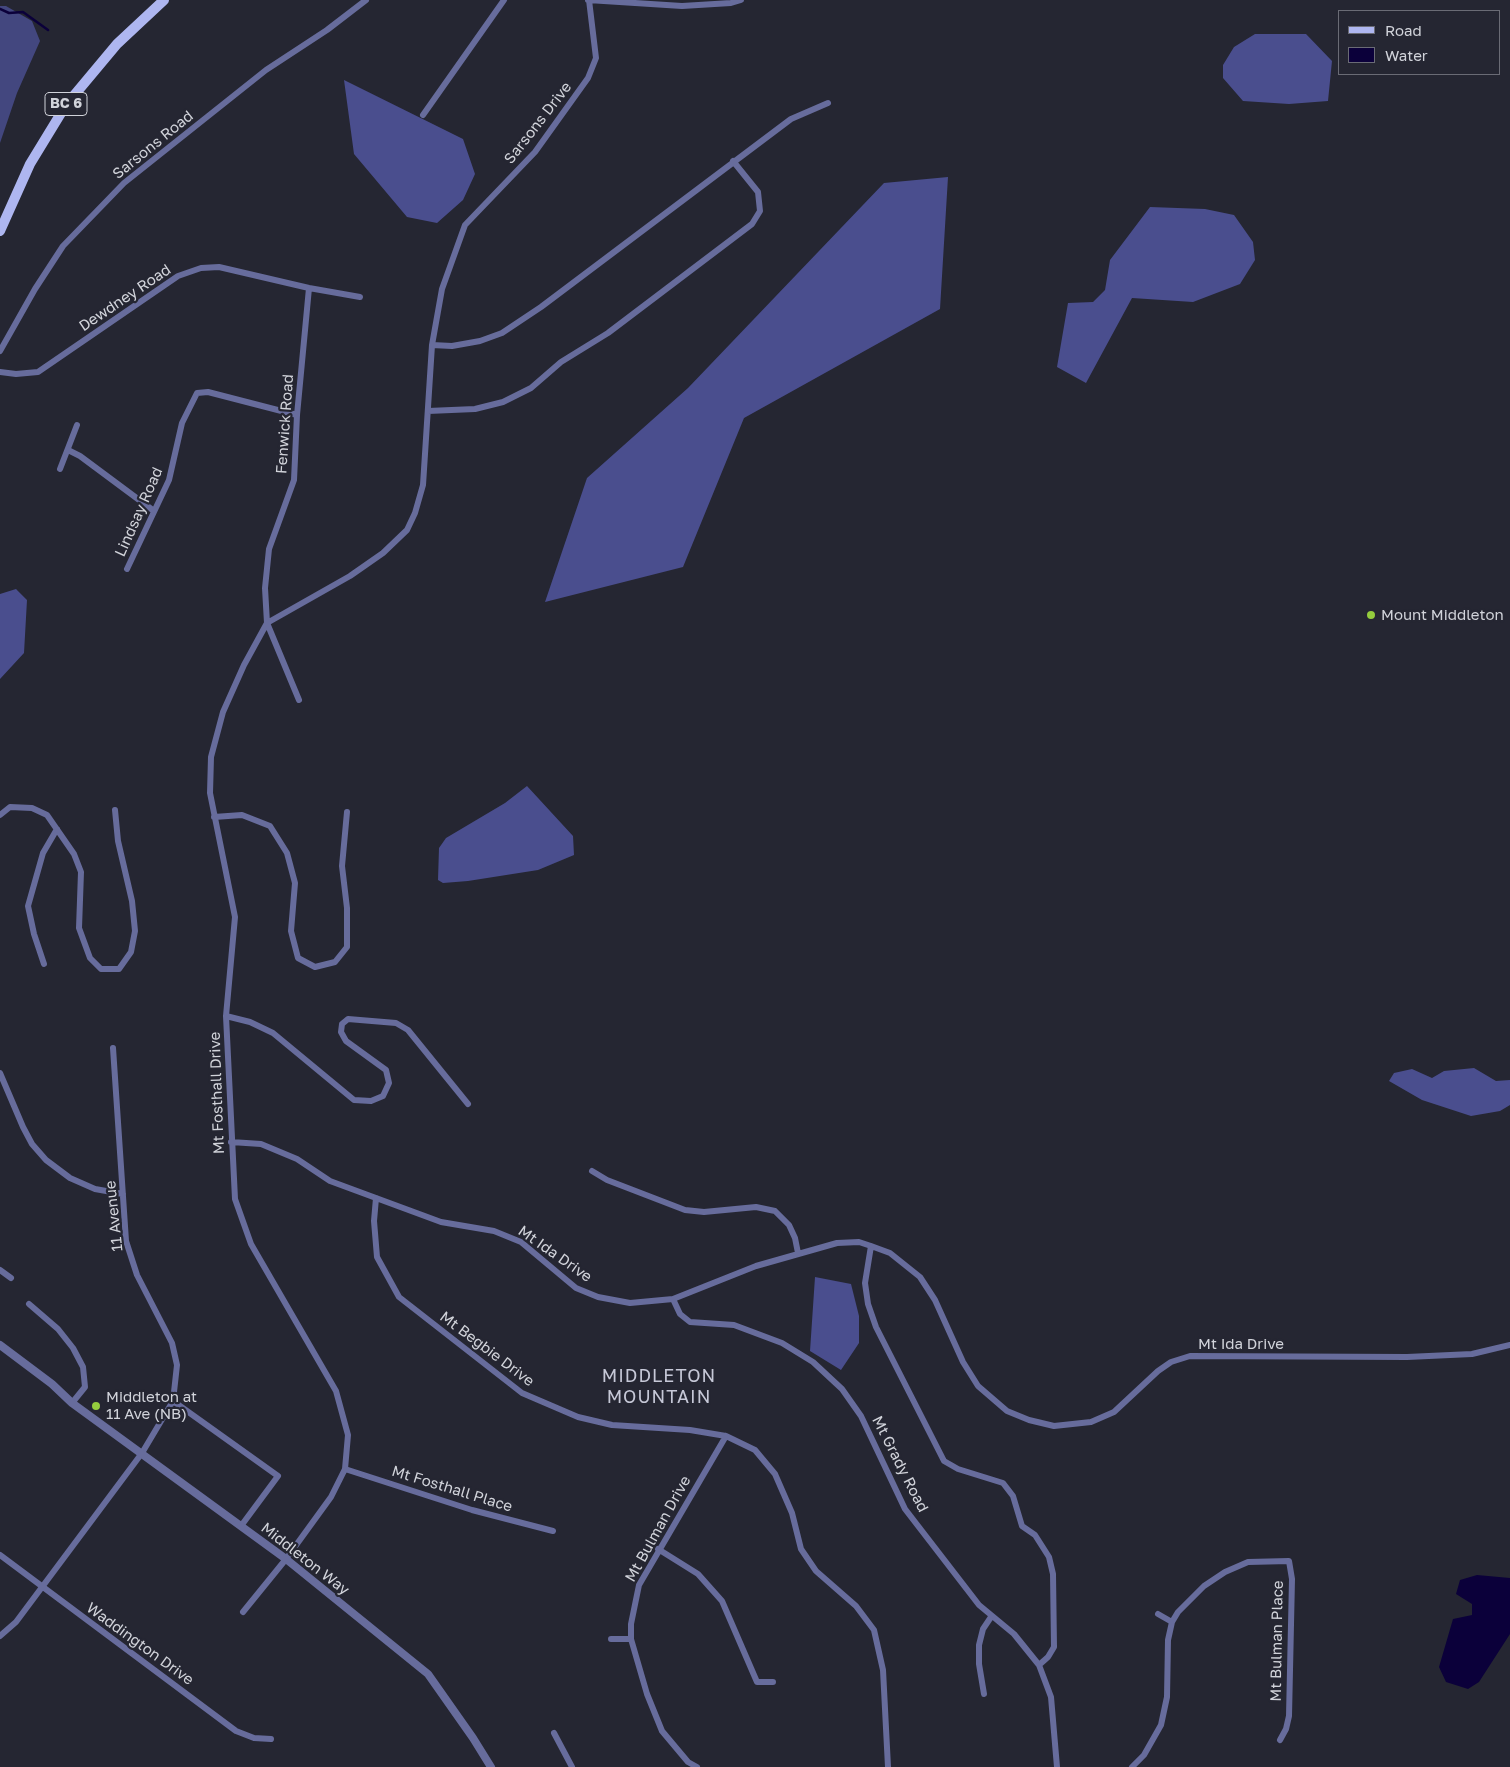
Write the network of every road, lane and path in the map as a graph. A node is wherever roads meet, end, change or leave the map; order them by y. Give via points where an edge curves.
1 (164, 0) edge
2 (366, 0) edge
3 (504, 0) edge
4 (588, 0) edge
5 (741, 0) edge
6 (828, 103) dead end
7 (423, 115) dead end
8 (733, 161) junction
9 (0, 231) edge
10 (309, 288) junction
11 (360, 297) dead end
12 (432, 345) junction
13 (0, 351) edge
14 (0, 372) edge
15 (428, 411) junction
16 (298, 415) junction
17 (77, 425) dead end
18 (68, 450) junction
19 (60, 469) dead end
20 (154, 511) junction
21 (127, 569) dead end
22 (267, 623) junction
23 (299, 700) dead end
24 (115, 810) dead end
25 (347, 812) dead end
26 (0, 815) edge
27 (214, 817) junction
28 (56, 829) junction
29 (44, 964) dead end
30 (226, 1016) junction
31 (113, 1048) dead end
32 (0, 1072) edge
33 (468, 1104) dead end
34 (231, 1142) junction
35 (592, 1171) dead end
36 (123, 1194) junction
37 (376, 1198) junction
38 (871, 1246) junction
39 (798, 1253) junction
40 (0, 1270) edge
41 (11, 1278) dead end
42 (673, 1299) junction
43 (29, 1304) dead end
44 (0, 1345) edge
45 (1510, 1345) edge
46 (173, 1401) junction
47 (72, 1403) junction
48 (726, 1436) junction
49 (142, 1453) junction
50 (345, 1469) junction
51 (241, 1526) junction
52 (553, 1531) dead end
53 (658, 1549) junction
54 (0, 1555) edge
55 (286, 1560) junction
56 (43, 1588) junction
57 (243, 1612) dead end
58 (1158, 1614) dead end
59 (991, 1617) junction
60 (1172, 1622) junction
61 (0, 1636) edge
62 (611, 1639) dead end
63 (631, 1639) junction
64 (1039, 1665) junction
65 (774, 1682) dead end
66 (984, 1694) dead end
67 (554, 1733) dead end
68 (271, 1739) dead end
69 (1280, 1740) dead end
70 (686, 1765) edge
71 (491, 1767) edge
72 (572, 1767) edge
73 (697, 1767) edge
74 (888, 1767) edge
75 (1057, 1767) edge
76 (1132, 1767) edge

1 - 9 main road, BC 6 via 117,44 66,105 30,164
2 - 13 street, Sarsons Road via 266,70 124,182 63,246
3 - 7 street
4 - 5 street via 682,6
4 - 12 street, Sarsons Drive via 596,58 588,78 535,152 465,225 442,289
6 - 8 street via 791,119
8 - 12 street via 502,333 452,346
8 - 15 street via 758,192 760,211 752,224 608,333 561,362 531,388 503,402 475,409
10 - 11 street, Dewdney Road
10 - 14 street, Dewdney Road via 218,267 201,268 178,276 38,372
10 - 16 street, Fenwick Road
12 - 15 street, Sarsons Drive
15 - 22 street, Sarsons Drive via 423,485 407,530 383,553 350,576
16 - 20 street, Lindsay Road via 208,392 197,393 182,423 169,480
16 - 22 street, Fenwick Road via 294,480 270,549 264,588
17 - 18 street
18 - 19 street
18 - 20 street
20 - 21 street, Lindsay Road
22 - 23 street, Fenwick Road
22 - 27 street, Mt Fosthall Drive via 244,665 218,730 211,757 210,793
24 - 28 street via 135,931 131,952 119,969 101,970 90,958 80,928 81,872 74,854
25 - 27 street via 342,866 347,947 335,962 315,967 298,958 291,930 295,883 287,852 270,826 242,815
26 - 28 street via 10,807 32,808 47,815
27 - 30 street, Mt Fosthall Drive via 235,917
28 - 29 street via 43,853 28,906
30 - 33 street via 250,1022 273,1033 354,1100 371,1101 383,1096 389,1083 386,1070 346,1041 341,1032 342,1024 348,1019 396,1023 408,1030
30 - 34 street, Mt Fosthall Drive
31 - 36 street, 11 Avenue
32 - 36 street via 22,1127 46,1160 70,1178 95,1189
34 - 37 street, Mt Ida Drive via 261,1144 297,1159 330,1182
34 - 50 street, Mt Fosthall Drive via 235,1199 251,1244 336,1391 348,1434
35 - 39 street via 684,1210 704,1212 756,1207 775,1212 789,1225
36 - 46 street, 11 Avenue via 126,1241 136,1275 172,1343 177,1364
37 - 42 street, Mt Ida Drive via 441,1222 494,1231 520,1242 576,1288 598,1297 630,1304
37 - 48 street, Mt Begbie Drive via 377,1257 399,1297 522,1393 565,1413 612,1425 690,1430
38 - 39 street, Mt Ida Drive via 859,1242 837,1243
38 - 45 street, Mt Ida Drive via 890,1253 920,1277 978,1386 1007,1411 1054,1426 1091,1422 1114,1412 1158,1371 1171,1362 1190,1356 1407,1357 1472,1354
38 - 64 street via 865,1283 868,1304 876,1327 944,1461 958,1469 1003,1483 1013,1496 1022,1526 1035,1535 1048,1557 1053,1574 1054,1647
39 - 42 street, Mt Ida Drive
40 - 41 street
42 - 59 street, Mt Grady Road via 680,1314 690,1322 734,1325 782,1343 813,1362 842,1389 861,1416 905,1509
43 - 47 street via 58,1329 83,1367 85,1387
44 - 47 street, Middleton Way
46 - 49 street, 11 Avenue
46 - 51 street via 278,1476
47 - 49 street, Middleton Way
48 - 53 street, Mt Bulman Drive
48 - 74 street, Mt Begbie Drive via 755,1450 775,1474 792,1513 801,1550 816,1571 856,1606 874,1630 883,1670
49 - 51 street, Middleton Way
49 - 56 street, 11 Avenue
50 - 52 street, Mt Fosthall Place via 472,1510
50 - 55 street, Mt Fosthall Drive via 331,1497
51 - 55 street, Middleton Way
53 - 63 street, Mt Bulman Drive via 639,1585 632,1614
53 - 65 street via 698,1574 722,1601 756,1682
54 - 56 street, Waddington Drive
55 - 57 street, Mt Fosthall Drive
55 - 71 street, Middleton Way via 428,1674
56 - 61 street, 11 Avenue via 16,1622
56 - 68 street, Waddington Drive via 236,1731 254,1738
58 - 60 street
59 - 64 street, Mt Grady Road via 1014,1634
59 - 66 street via 979,1645
60 - 69 street, Mt Bulman Place via 1204,1586 1225,1572 1248,1562 1289,1561 1292,1579 1289,1716
60 - 76 street, Mt Bulman Place via 1162,1725 1144,1755
62 - 63 street
63 - 70 street, Mt Bulman Drive via 662,1731
64 - 75 street, Mt Grady Road via 1051,1697
67 - 72 street
70 - 73 street, Mt Bulman Drive

